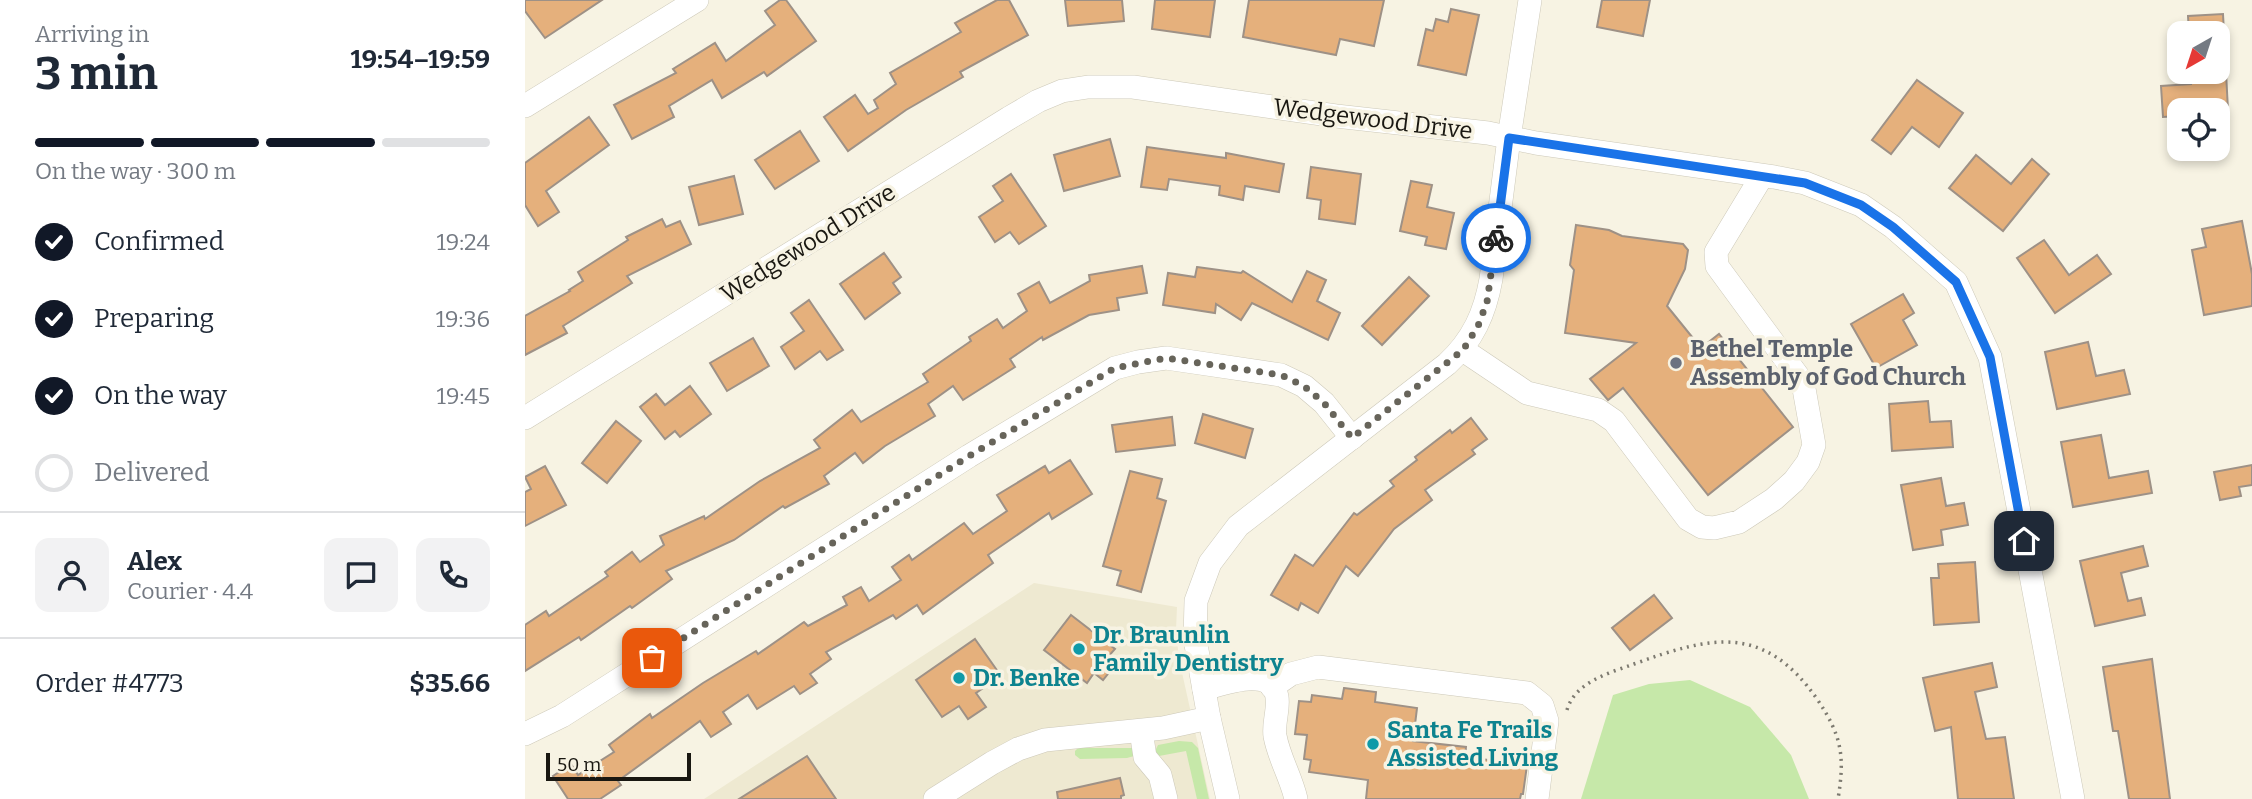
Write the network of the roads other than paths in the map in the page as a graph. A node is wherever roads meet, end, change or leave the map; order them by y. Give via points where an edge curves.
1 (697, 0) edge
2 (1530, 0) edge
3 (525, 106) edge
4 (1509, 138) junction
5 (1762, 176) junction
6 (1463, 350) junction
7 (525, 418) edge
8 (1352, 438) junction
9 (1272, 687) junction
10 (1204, 689) junction
11 (1209, 718) junction
12 (1140, 731) junction
13 (525, 734) edge
14 (949, 795) edge
15 (1166, 799) edge
16 (1228, 799) edge
17 (1296, 799) edge
18 (1537, 799) edge
19 (2073, 799) edge

1 - 3 street
2 - 4 street
4 - 5 street, Wedgewood Drive
4 - 6 street via 1487,302
4 - 7 street, Wedgewood Drive via 1133,87 1062,92 1009,118
5 - 6 street via 1715,260 1803,383 1814,445 1794,481 1739,523 1702,527 1688,519 1614,421 1598,410 1527,393
5 - 19 street, Wedgewood Drive via 1805,183 1861,205 1956,282 1990,357
6 - 8 street
8 - 10 street via 1238,526 1210,563 1194,621
8 - 13 street via 1324,403 1281,375 1166,358 1115,368 562,716
9 - 10 street via 1264,680 1245,679
9 - 17 street via 1278,700 1275,734
9 - 18 street via 1291,674 1318,667 1527,693 1542,705 1547,720
10 - 11 street
11 - 12 street
11 - 16 street
12 - 14 street via 1045,740 1018,749
12 - 15 street via 1145,757 1160,775

